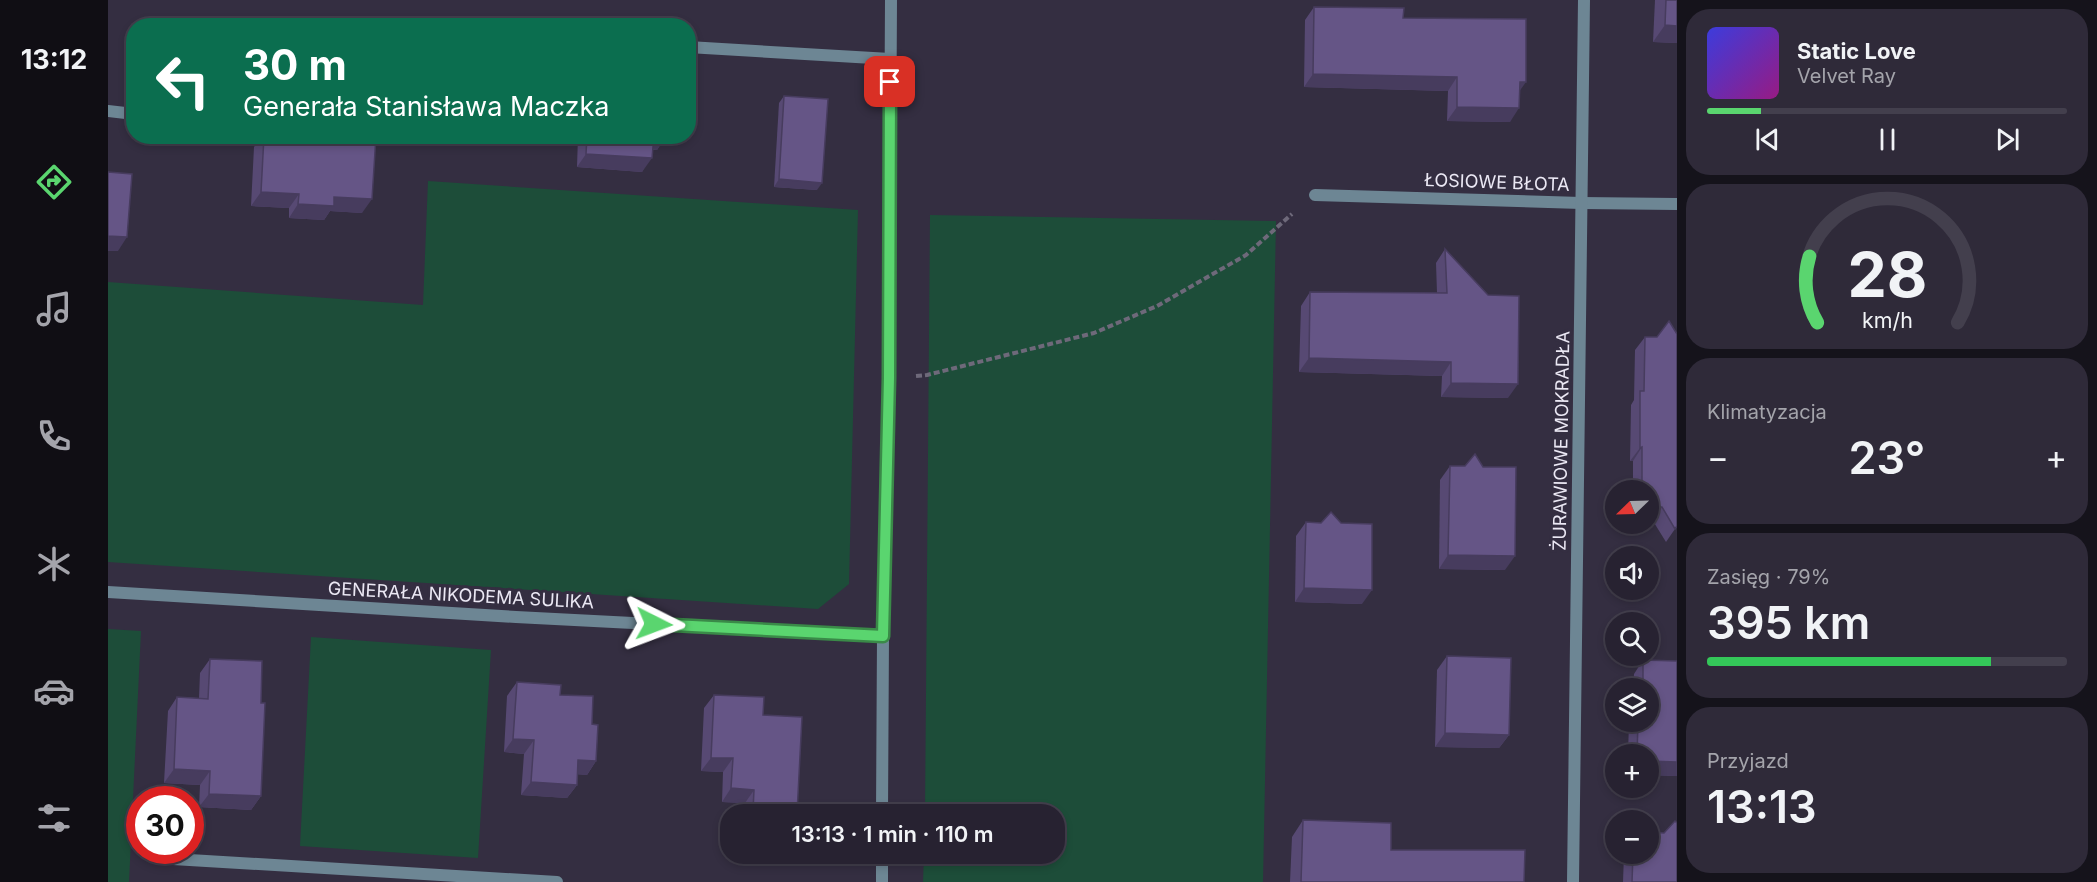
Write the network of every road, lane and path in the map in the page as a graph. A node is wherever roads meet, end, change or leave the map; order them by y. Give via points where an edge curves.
1 (891, 0) edge
2 (1584, 0) edge
3 (696, 47) edge
4 (890, 59) junction
5 (108, 111) edge
6 (126, 113) edge
7 (1315, 195) joint
8 (1581, 203) junction
9 (1677, 204) edge
10 (889, 378) junction
11 (108, 592) edge
12 (883, 636) junction
13 (882, 804) edge
14 (204, 861) edge
15 (882, 864) edge
16 (557, 882) edge
17 (882, 882) edge
18 (1574, 882) edge

1 - 4 street
2 - 8 street, ŻURAWIOWE MOKRADŁA
3 - 4 street
4 - 10 street
5 - 6 street
7 - 8 street, ŁOSIOWE BŁOTA
7 - 10 path via 1246,255 1157,306 1094,333 927,375
8 - 9 street, ŁOSIOWE BŁOTA
8 - 18 street, ŻURAWIOWE MOKRADŁA
10 - 12 street
11 - 12 street, GENERAŁA NIKODEMA SULIKA
12 - 13 street
14 - 16 street
15 - 17 street

